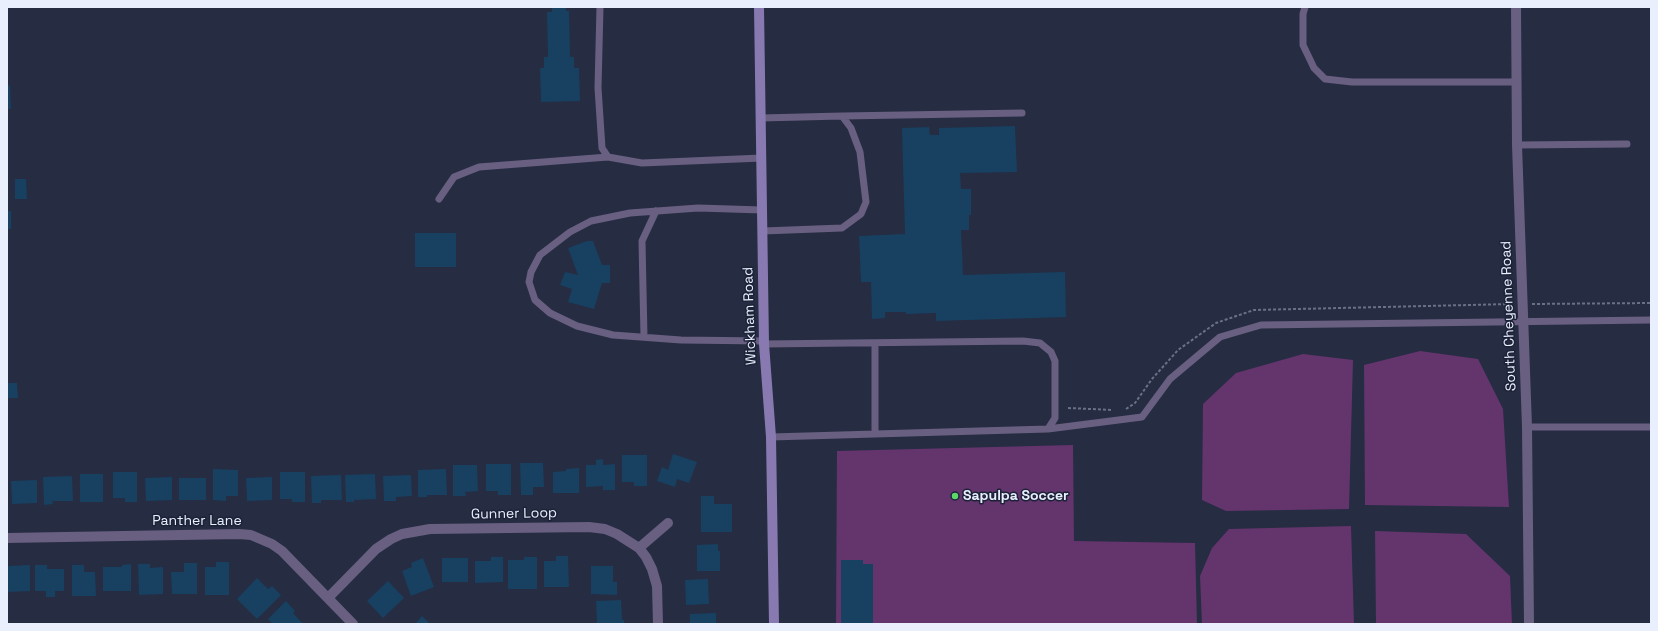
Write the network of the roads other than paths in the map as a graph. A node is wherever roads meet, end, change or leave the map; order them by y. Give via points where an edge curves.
1 (600, 7) edge
2 (759, 7) edge
3 (1305, 7) edge
4 (1516, 7) edge
5 (1516, 82) junction
6 (1022, 113) dead end
7 (842, 116) junction
8 (761, 118) junction
9 (1627, 144) dead end
10 (1517, 145) junction
11 (608, 157) junction
12 (762, 158) junction
13 (439, 199) dead end
14 (762, 210) junction
15 (656, 211) junction
16 (762, 231) junction
17 (1522, 320) junction
18 (1651, 320) edge
19 (644, 337) junction
20 (764, 343) junction
21 (875, 343) junction
22 (1528, 427) junction
23 (1651, 427) edge
24 (1048, 429) junction
25 (875, 433) junction
26 (771, 437) junction
27 (668, 523) dead end
28 (7, 538) edge
29 (639, 548) junction
30 (328, 598) junction
31 (353, 624) edge
32 (658, 624) edge
33 (774, 624) edge
34 (1529, 624) edge

1 - 11 lane via 598,88 602,148
2 - 8 street, Wickham Road
3 - 5 lane via 1303,45 1314,68 1325,79 1352,82
4 - 5 street, South Cheyenne Road
5 - 10 street, South Cheyenne Road
6 - 7 lane
7 - 8 lane
7 - 16 lane via 851,128 860,152 866,202 861,214 842,228
8 - 12 street, Wickham Road
9 - 10 lane
10 - 17 street, South Cheyenne Road
11 - 12 lane via 642,163
11 - 13 lane via 479,167 454,177
12 - 14 street, Wickham Road
14 - 15 lane via 698,208
14 - 16 street, Wickham Road
15 - 19 lane via 642,241
15 - 19 lane via 591,221 570,232 540,255 529,282 535,300 550,313 577,326 612,335
16 - 20 street, Wickham Road
17 - 18 lane
17 - 22 street, South Cheyenne Road
17 - 24 lane via 1261,325 1220,337 1170,378 1142,417
19 - 20 lane
20 - 21 lane
20 - 26 street, Wickham Road
21 - 24 lane via 1040,343 1051,352 1055,361 1055,418
21 - 25 lane
22 - 23 lane
22 - 34 street, South Cheyenne Road
24 - 25 lane
25 - 26 lane
26 - 33 street, Wickham Road
27 - 29 street
28 - 30 street, Panther Lane via 251,535 282,551
29 - 30 street, Gunner Loop via 618,534 590,527 416,531 402,534 376,549
29 - 32 street, Gunner Loop via 652,569 657,586
30 - 31 street, Panther Lane

